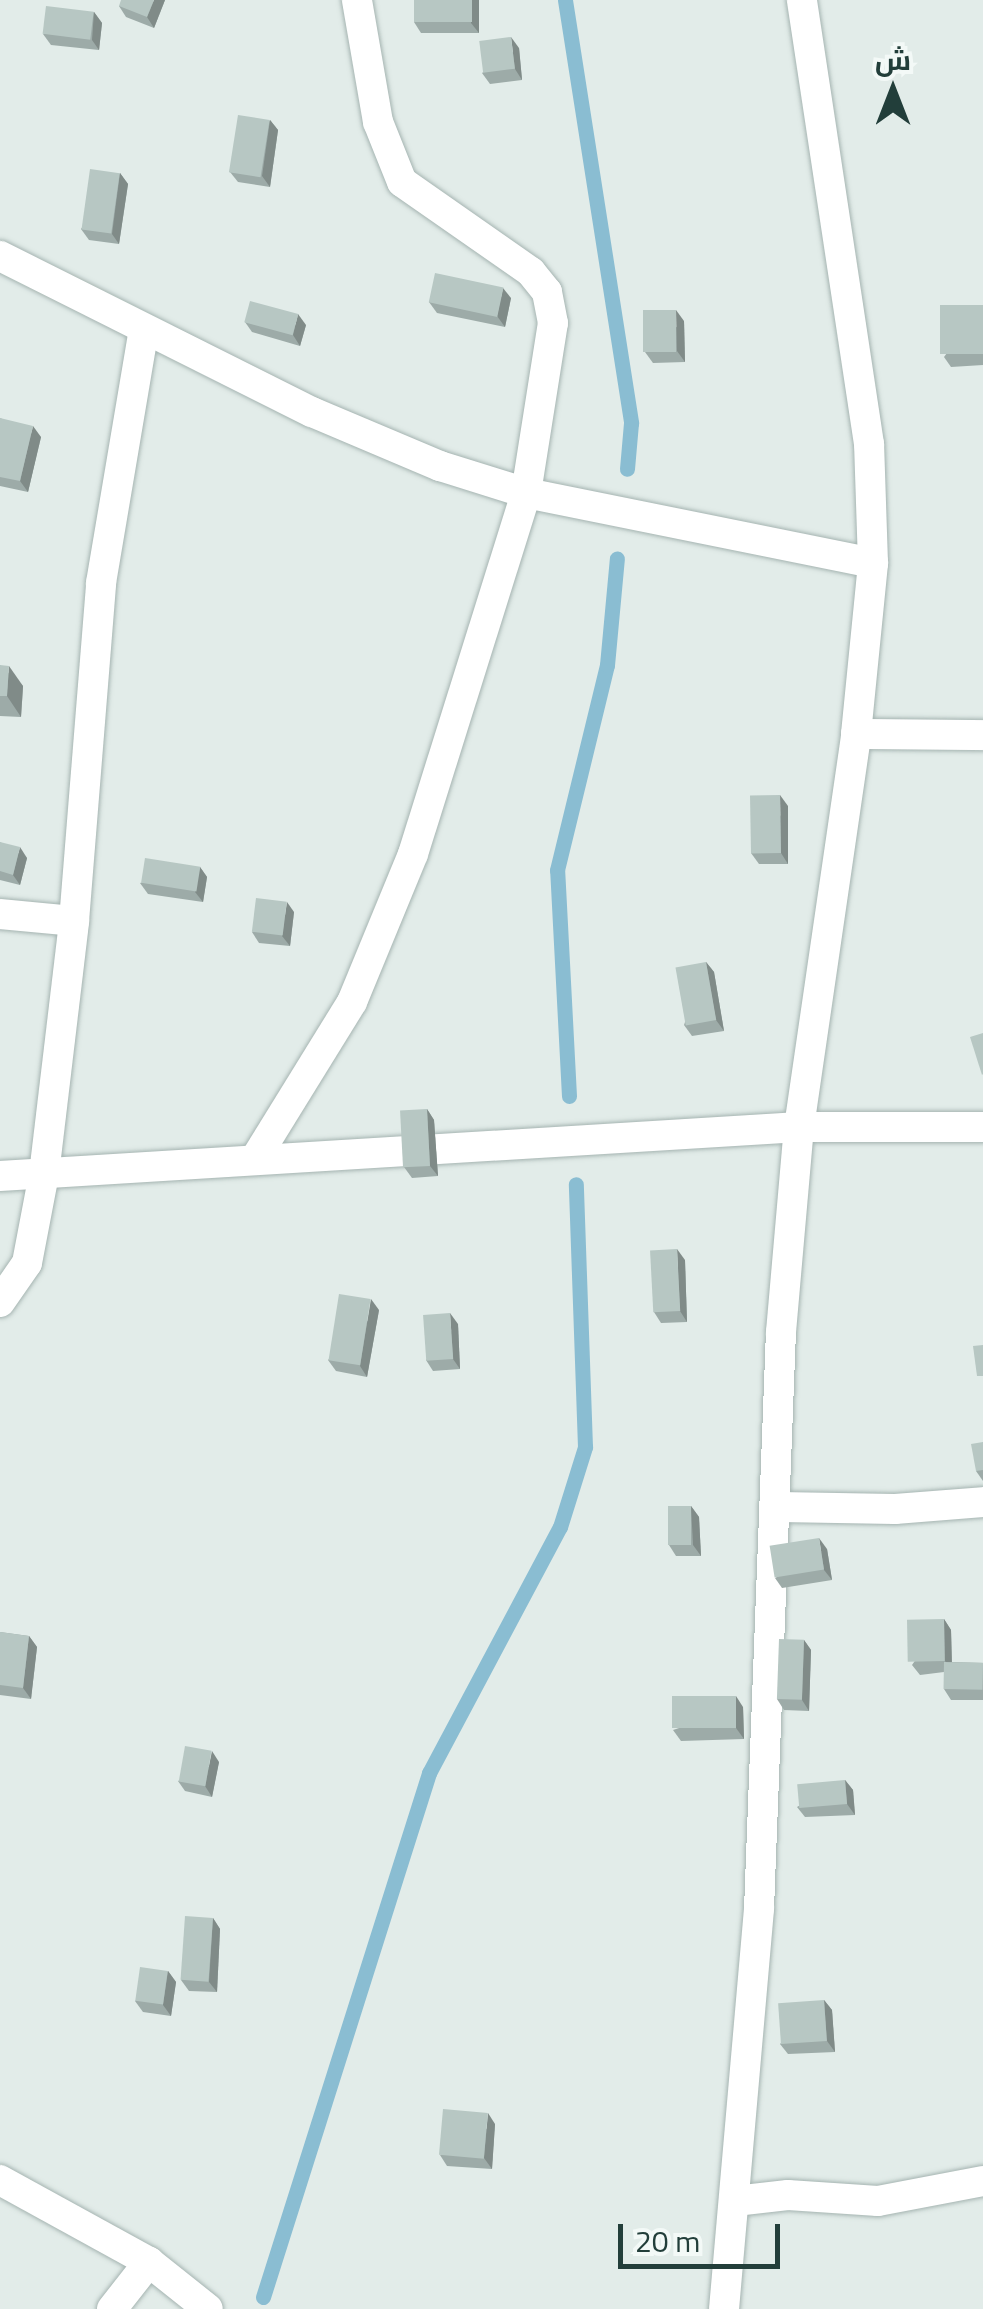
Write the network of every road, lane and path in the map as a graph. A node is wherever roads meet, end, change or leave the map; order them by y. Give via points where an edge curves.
1 (357, 0) edge
2 (802, 0) edge
3 (0, 256) edge
4 (144, 330) junction
5 (526, 493) junction
6 (873, 563) junction
7 (856, 734) junction
8 (983, 736) edge
9 (0, 914) edge
10 (74, 921) junction
11 (799, 1127) junction
12 (983, 1127) edge
13 (255, 1159) junction
14 (44, 1174) junction
15 (0, 1176) edge
16 (0, 1302) edge
17 (983, 1502) edge
18 (779, 1507) junction
19 (0, 2180) edge
20 (983, 2181) edge
21 (735, 2201) junction
22 (149, 2262) junction
23 (112, 2309) edge
24 (208, 2309) edge
25 (724, 2309) edge

1 - 5 street via 378,122 402,182 531,272 548,292 552,324
2 - 6 street via 869,444
3 - 4 street
4 - 5 street via 312,412 440,466
4 - 10 street via 101,583
5 - 6 street
5 - 13 street via 412,854 352,1002
6 - 7 street
7 - 8 street
7 - 11 street
9 - 10 street
10 - 14 street
11 - 12 street
11 - 13 street
11 - 18 street via 782,1332
13 - 14 street
14 - 15 street
14 - 16 street via 27,1264
17 - 18 street via 896,1510
18 - 21 street via 759,1909
19 - 22 street
20 - 21 street via 878,2201 788,2195
21 - 25 street
22 - 23 street
22 - 24 street

